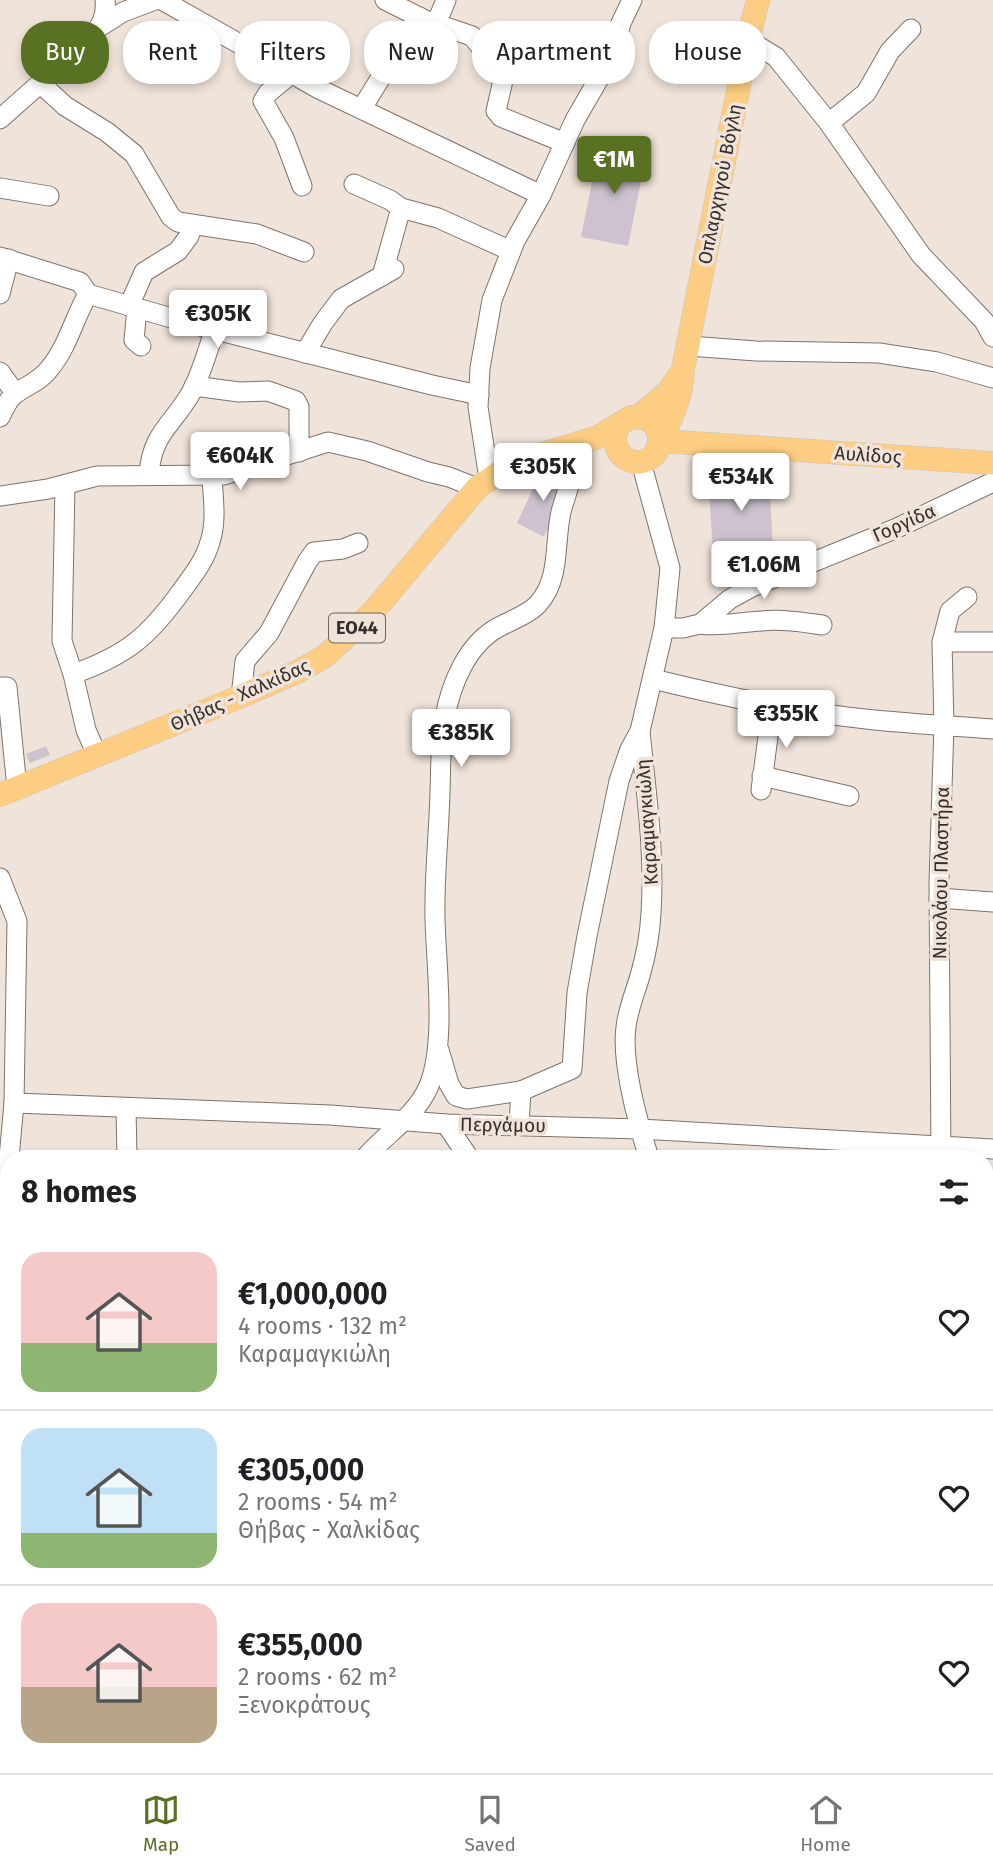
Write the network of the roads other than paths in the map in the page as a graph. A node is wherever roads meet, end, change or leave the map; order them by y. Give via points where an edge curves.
1 (106, 0) edge
2 (385, 0) edge
3 (446, 0) edge
4 (758, 0) edge
5 (167, 1) edge
6 (627, 2) edge
7 (428, 20) junction
8 (103, 21) edge
9 (109, 21) edge
10 (753, 21) edge
11 (911, 29) dead end
12 (235, 41) edge
13 (766, 51) edge
14 (41, 84) joint
15 (279, 84) edge
16 (312, 84) edge
17 (739, 84) edge
18 (362, 108) junction
19 (0, 119) edge
20 (829, 123) junction
21 (565, 144) junction
22 (354, 184) dead end
23 (302, 186) dead end
24 (0, 188) edge
25 (541, 195) junction
26 (49, 196) dead end
27 (401, 208) junction
28 (192, 225) junction
29 (511, 251) junction
30 (304, 252) dead end
31 (5, 258) edge
32 (0, 294) edge
33 (88, 294) junction
34 (133, 307) junction
35 (215, 328) junction
36 (993, 337) edge
37 (689, 345) junction
38 (141, 346) dead end
39 (305, 353) junction
40 (683, 369) junction
41 (0, 373) edge
42 (993, 378) edge
43 (194, 386) junction
44 (15, 393) junction
45 (479, 395) junction
46 (0, 417) edge
47 (629, 421) junction
48 (660, 440) junction
49 (573, 445) junction
50 (299, 452) junction
51 (631, 459) junction
52 (993, 463) edge
53 (149, 474) junction
54 (212, 477) junction
55 (993, 481) edge
56 (483, 484) junction
57 (65, 485) junction
58 (0, 496) edge
59 (358, 543) dead end
60 (967, 597) dead end
61 (700, 624) junction
62 (822, 625) dead end
63 (664, 628) junction
64 (942, 642) junction
65 (993, 642) edge
66 (73, 674) junction
67 (653, 679) junction
68 (0, 687) edge
69 (241, 697) junction
70 (772, 706) junction
71 (944, 725) junction
72 (993, 729) edge
73 (640, 732) junction
74 (97, 755) junction
75 (8, 791) edge
76 (849, 796) dead end
77 (0, 878) edge
78 (939, 898) junction
79 (993, 902) edge
80 (437, 1042) junction
81 (521, 1091) junction
82 (14, 1102) junction
83 (126, 1108) junction
84 (404, 1122) junction
85 (446, 1124) junction
86 (519, 1124) junction
87 (640, 1129) junction
88 (834, 1149) edge
89 (993, 1149) edge
90 (10, 1150) edge
91 (127, 1150) edge
92 (372, 1150) edge
93 (464, 1150) edge
94 (647, 1150) edge
95 (869, 1150) edge
96 (940, 1150) edge
97 (975, 1150) edge

1 - 8 street
2 - 7 street
3 - 7 street
4 - 10 main road, Οπλαρχηγού Βόγλη
5 - 9 street via 123,12
5 - 12 street
6 - 21 street via 613,54
7 - 18 street via 383,74
7 - 21 street via 472,36 504,76 496,111 501,117
11 - 20 street via 890,51 866,93
13 - 20 street via 776,57
14 - 19 street
14 - 28 street via 127,146 171,217
15 - 23 street via 263,101 284,138
16 - 18 street
17 - 37 main road, Οπλαρχηγού Βόγλη
18 - 25 street
20 - 36 street via 921,255 984,321
21 - 25 street
22 - 27 street
24 - 26 street
25 - 29 street
27 - 29 street via 438,218
27 - 39 street via 388,273 341,299
28 - 30 street via 257,234
28 - 34 street via 178,251 144,272
29 - 45 street via 485,327
31 - 32 street
31 - 33 street via 80,282
33 - 34 street
33 - 44 street via 49,370
34 - 35 street
34 - 38 street via 134,340
35 - 39 street
35 - 43 street
37 - 40 main road, Οπλαρχηγού Βόγλη
37 - 42 street via 879,353 937,362
39 - 45 street
40 - 47 main road, Οπλαρχηγού Βόγλη via 667,393
40 - 48 main road, Οπλαρχηγού Βόγλη via 679,398
41 - 44 street
43 - 50 street via 268,391 296,401
43 - 53 street via 156,441
44 - 46 street
45 - 56 street
47 - 48 main road via 651,421
47 - 49 main road, Θήβας - Χαλκίδας / ΕΟ44
47 - 51 main road via 616,431 614,444
48 - 51 main road via 652,457
48 - 52 main road, Αυλίδος
49 - 51 main road, Θήβας - Χαλκίδας / ΕΟ44
49 - 56 main road, Θήβας - Χαλκίδας / ΕΟ44 via 530,458
49 - 80 street via 574,472 561,512 555,568 543,597 537,606 490,632 475,646 463,664 445,717 435,864
50 - 54 street
50 - 56 street via 328,442 342,444
51 - 63 street via 670,568
53 - 54 street
53 - 57 street via 97,476
54 - 66 street via 213,529 199,567 146,635 121,653
55 - 61 street, Γοργίδα via 897,528 752,587
56 - 69 main road, Θήβας - Χαλκίδας / ΕΟ44 via 344,640 324,657
57 - 58 street
57 - 66 street via 62,641
59 - 69 street via 314,552 269,633 245,661
60 - 64 street, Νικολάου Πλαστήρα via 950,611
61 - 62 street via 720,627 788,621
61 - 63 street
63 - 67 street
64 - 65 street
64 - 71 street, Νικολάου Πλαστήρα
66 - 74 street via 79,708
67 - 70 street
67 - 73 street
68 - 75 street via 7,687
69 - 74 main road, Θήβας - Χαλκίδας / ΕΟ44
70 - 71 street
70 - 76 street via 762,783
71 - 72 street
71 - 78 street, Νικολάου Πλαστήρα
73 - 81 street via 619,781 589,923 576,993 572,1069
73 - 87 street, Καραμαγκιώλη via 653,858 651,915 625,1040
74 - 75 main road, Θήβας - Χαλκίδας / ΕΟ44
77 - 82 street via 17,921
78 - 79 street
78 - 96 street, Νικολάου Πλαστήρα
80 - 81 street via 456,1096
80 - 84 street via 427,1089
81 - 86 street
82 - 83 street, Περγάμου
82 - 90 street
83 - 84 street, Περγάμου
83 - 91 street
84 - 85 street, Περγάμου
84 - 92 street
85 - 86 street, Περγάμου
85 - 93 street
86 - 87 street, Περγάμου
87 - 88 street, Περγάμου
87 - 94 street, Καραμαγκιώλη
88 - 95 street, Περγάμου
89 - 97 street, Περγάμου

